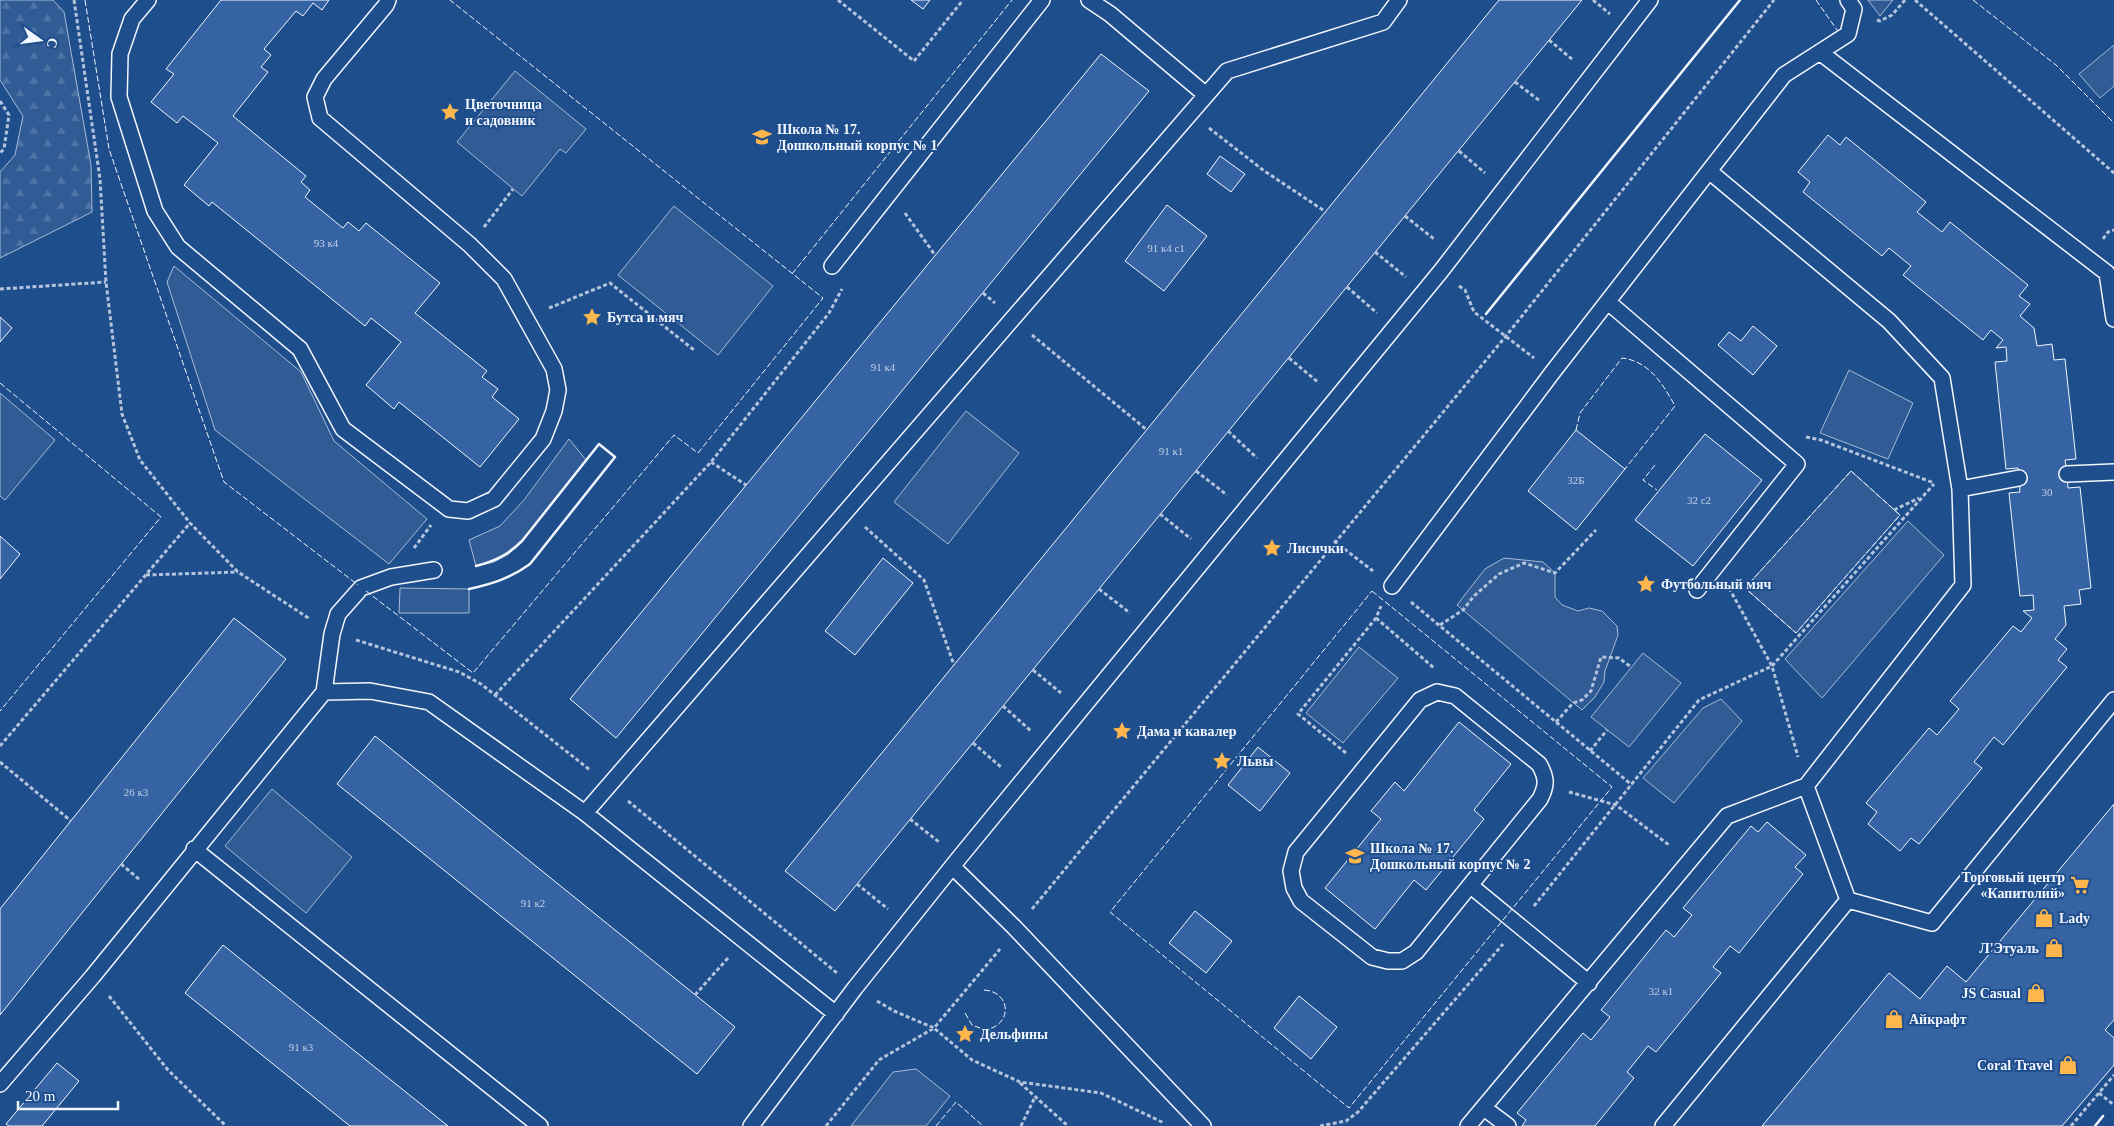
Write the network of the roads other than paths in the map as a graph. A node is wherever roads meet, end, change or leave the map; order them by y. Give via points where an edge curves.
1 (148, 0) edge
2 (388, 0) edge
3 (1042, 0) edge
4 (1089, 0) edge
5 (1399, 0) edge
6 (1650, 0) edge
7 (1848, 0) edge
8 (1821, 53) junction
9 (1206, 95) junction
10 (1709, 171) junction
11 (832, 266) road end
12 (1608, 302) junction
13 (2114, 319) edge
14 (2114, 472) edge
15 (2066, 474) dead end
16 (2019, 478) dead end
17 (1960, 489) junction
18 (434, 570) dead end
19 (1392, 586) road end
20 (1697, 590) dead end
21 (324, 692) junction
22 (2114, 700) edge
23 (1806, 786) junction
24 (585, 814) junction
25 (194, 850) junction
26 (956, 862) junction
27 (1471, 886) junction
28 (1848, 900) junction
29 (1589, 983) junction
30 (836, 1014) junction
31 (0, 1084) edge
32 (1484, 1108) junction
33 (540, 1126) edge
34 (751, 1126) edge
35 (1204, 1126) edge
36 (1468, 1126) edge
37 (1508, 1126) edge
38 (1663, 1126) edge

1 - 2 lane via 132,18 120,54 119,97 155,211 178,247 300,349 343,429 449,509 468,511 494,499 543,439 558,390 554,369 504,279 470,245 320,118 315,97 324,79
3 - 11 lane
4 - 9 lane
5 - 9 lane via 1383,22 1227,71
6 - 26 lane via 1453,255
7 - 8 lane via 1854,9 1848,34
8 - 10 lane via 1784,75
8 - 13 lane via 2107,273
9 - 24 lane
10 - 12 lane
10 - 17 lane via 1889,321 1942,378
12 - 19 lane
12 - 20 lane via 1797,464
14 - 15 lane
16 - 17 lane
17 - 23 lane via 1963,585
18 - 21 lane via 390,577 361,588 338,614
21 - 24 lane via 370,691 429,702
21 - 25 lane
22 - 28 lane via 1932,923
23 - 28 lane
23 - 29 lane via 1727,816
24 - 30 lane
25 - 31 lane via 93,976
25 - 33 lane
26 - 30 lane
26 - 35 lane
27 - 27 lane via 1416,952 1402,961 1388,961 1372,957 1301,901 1294,888 1291,871 1296,852 1363,768 1420,700 1437,692 1455,696 1540,764 1545,774 1546,786 1540,799
27 - 29 lane
28 - 38 lane
29 - 32 lane
30 - 34 lane
32 - 36 lane
32 - 37 lane

